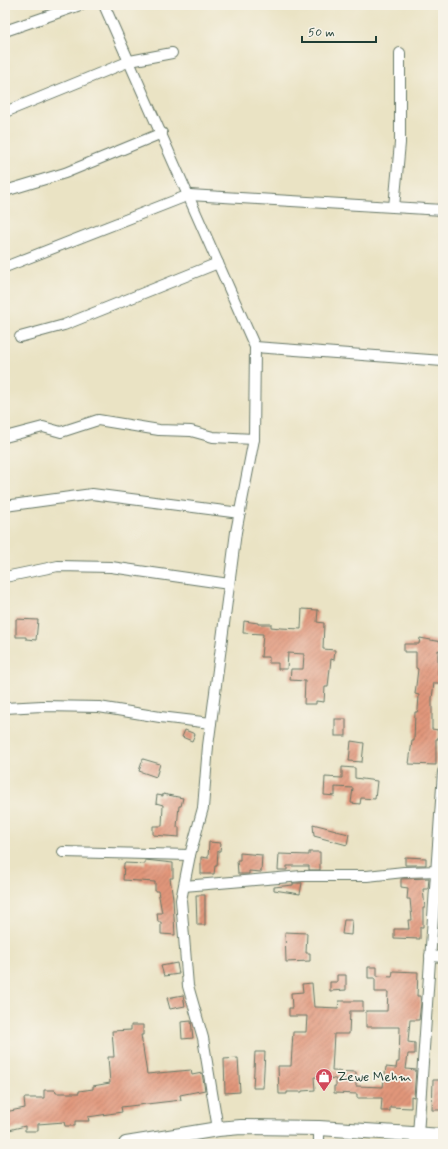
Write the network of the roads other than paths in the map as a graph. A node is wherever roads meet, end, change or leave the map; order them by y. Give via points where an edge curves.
1 (80, 5) edge
2 (104, 5) edge
3 (5, 31) edge
4 (172, 52) dead end
5 (400, 53) dead end
6 (130, 61) junction
7 (5, 112) edge
8 (162, 133) junction
9 (5, 191) edge
10 (189, 195) junction
11 (394, 207) junction
12 (443, 210) edge
13 (218, 263) junction
14 (5, 267) edge
15 (20, 337) dead end
16 (255, 347) junction
17 (443, 361) edge
18 (5, 437) edge
19 (254, 439) junction
20 (5, 506) edge
21 (240, 513) junction
22 (5, 577) edge
23 (229, 584) junction
24 (5, 708) edge
25 (211, 723) junction
26 (443, 772) edge
27 (63, 852) dead end
28 (190, 855) junction
29 (440, 871) edge
30 (184, 886) junction
31 (430, 956) junction
32 (443, 958) edge
33 (319, 1128) junction
34 (218, 1129) junction
35 (418, 1135) junction
36 (443, 1136) edge
37 (126, 1144) edge
38 (319, 1144) edge

1 - 3 street
2 - 6 street
4 - 6 street
5 - 11 street via 400,143
6 - 7 street
6 - 8 street
8 - 9 street via 65,173
8 - 10 street
10 - 11 street
10 - 13 street
10 - 14 street
11 - 12 street
13 - 15 street via 64,325
13 - 16 street
16 - 17 street
16 - 19 street
18 - 19 street via 44,427 61,432 98,420 159,430 191,431 213,437
19 - 21 street
20 - 21 street via 92,494
21 - 23 street
22 - 23 street via 58,566 111,567
23 - 25 street
24 - 25 street via 99,707
25 - 28 street via 203,808
26 - 29 street
27 - 28 street
28 - 30 street
29 - 30 street via 367,876 302,876
29 - 31 street
30 - 34 street via 181,900 188,986 203,1038
31 - 32 street
31 - 35 street
33 - 34 highway
33 - 35 highway
33 - 38 street
34 - 37 highway
35 - 36 highway

